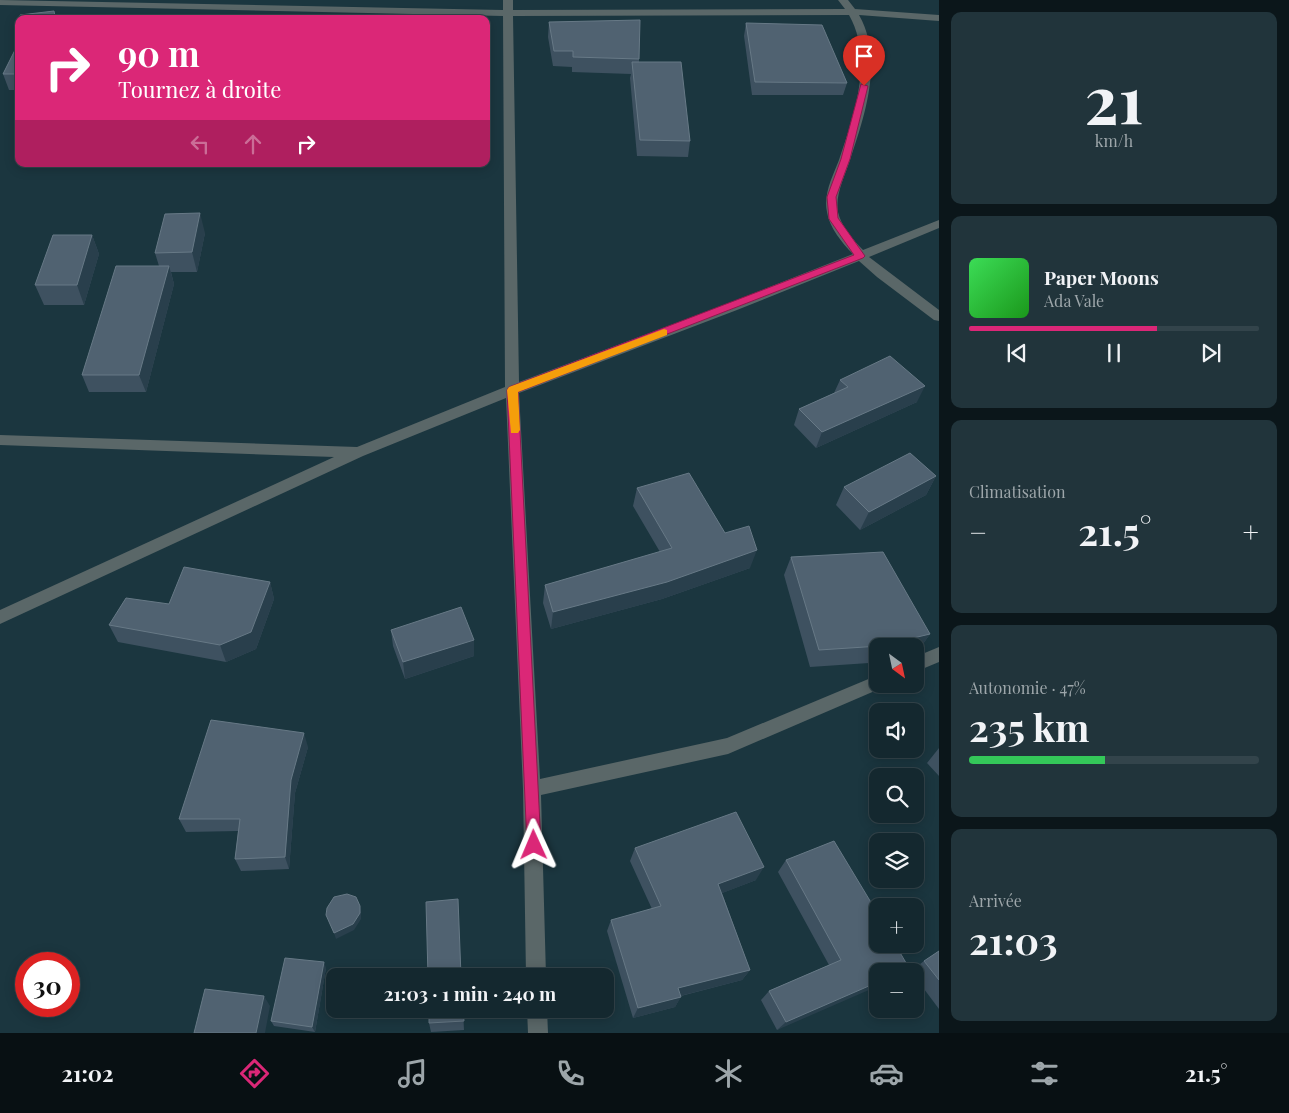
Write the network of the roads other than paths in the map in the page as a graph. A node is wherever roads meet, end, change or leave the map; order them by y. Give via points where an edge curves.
1 (508, 0) edge
2 (843, 0) edge
3 (0, 2) edge
4 (853, 12) junction
5 (508, 13) junction
6 (939, 18) edge
7 (939, 224) edge
8 (860, 256) junction
9 (939, 317) edge
10 (512, 390) junction
11 (0, 440) edge
12 (358, 452) junction
13 (0, 617) edge
14 (939, 654) edge
15 (924, 661) edge
16 (869, 686) edge
17 (532, 789) junction
18 (536, 968) edge
19 (537, 1018) edge
20 (538, 1033) edge

1 - 5 street
2 - 4 street
3 - 5 street
4 - 5 street
4 - 6 street
4 - 8 street via 866,46 864,86 832,197 834,219
5 - 10 street
7 - 8 street
8 - 9 street
8 - 10 street
10 - 12 street
10 - 17 street
11 - 12 street
12 - 13 street
14 - 15 street
16 - 17 street via 728,746
17 - 18 street
19 - 20 street

